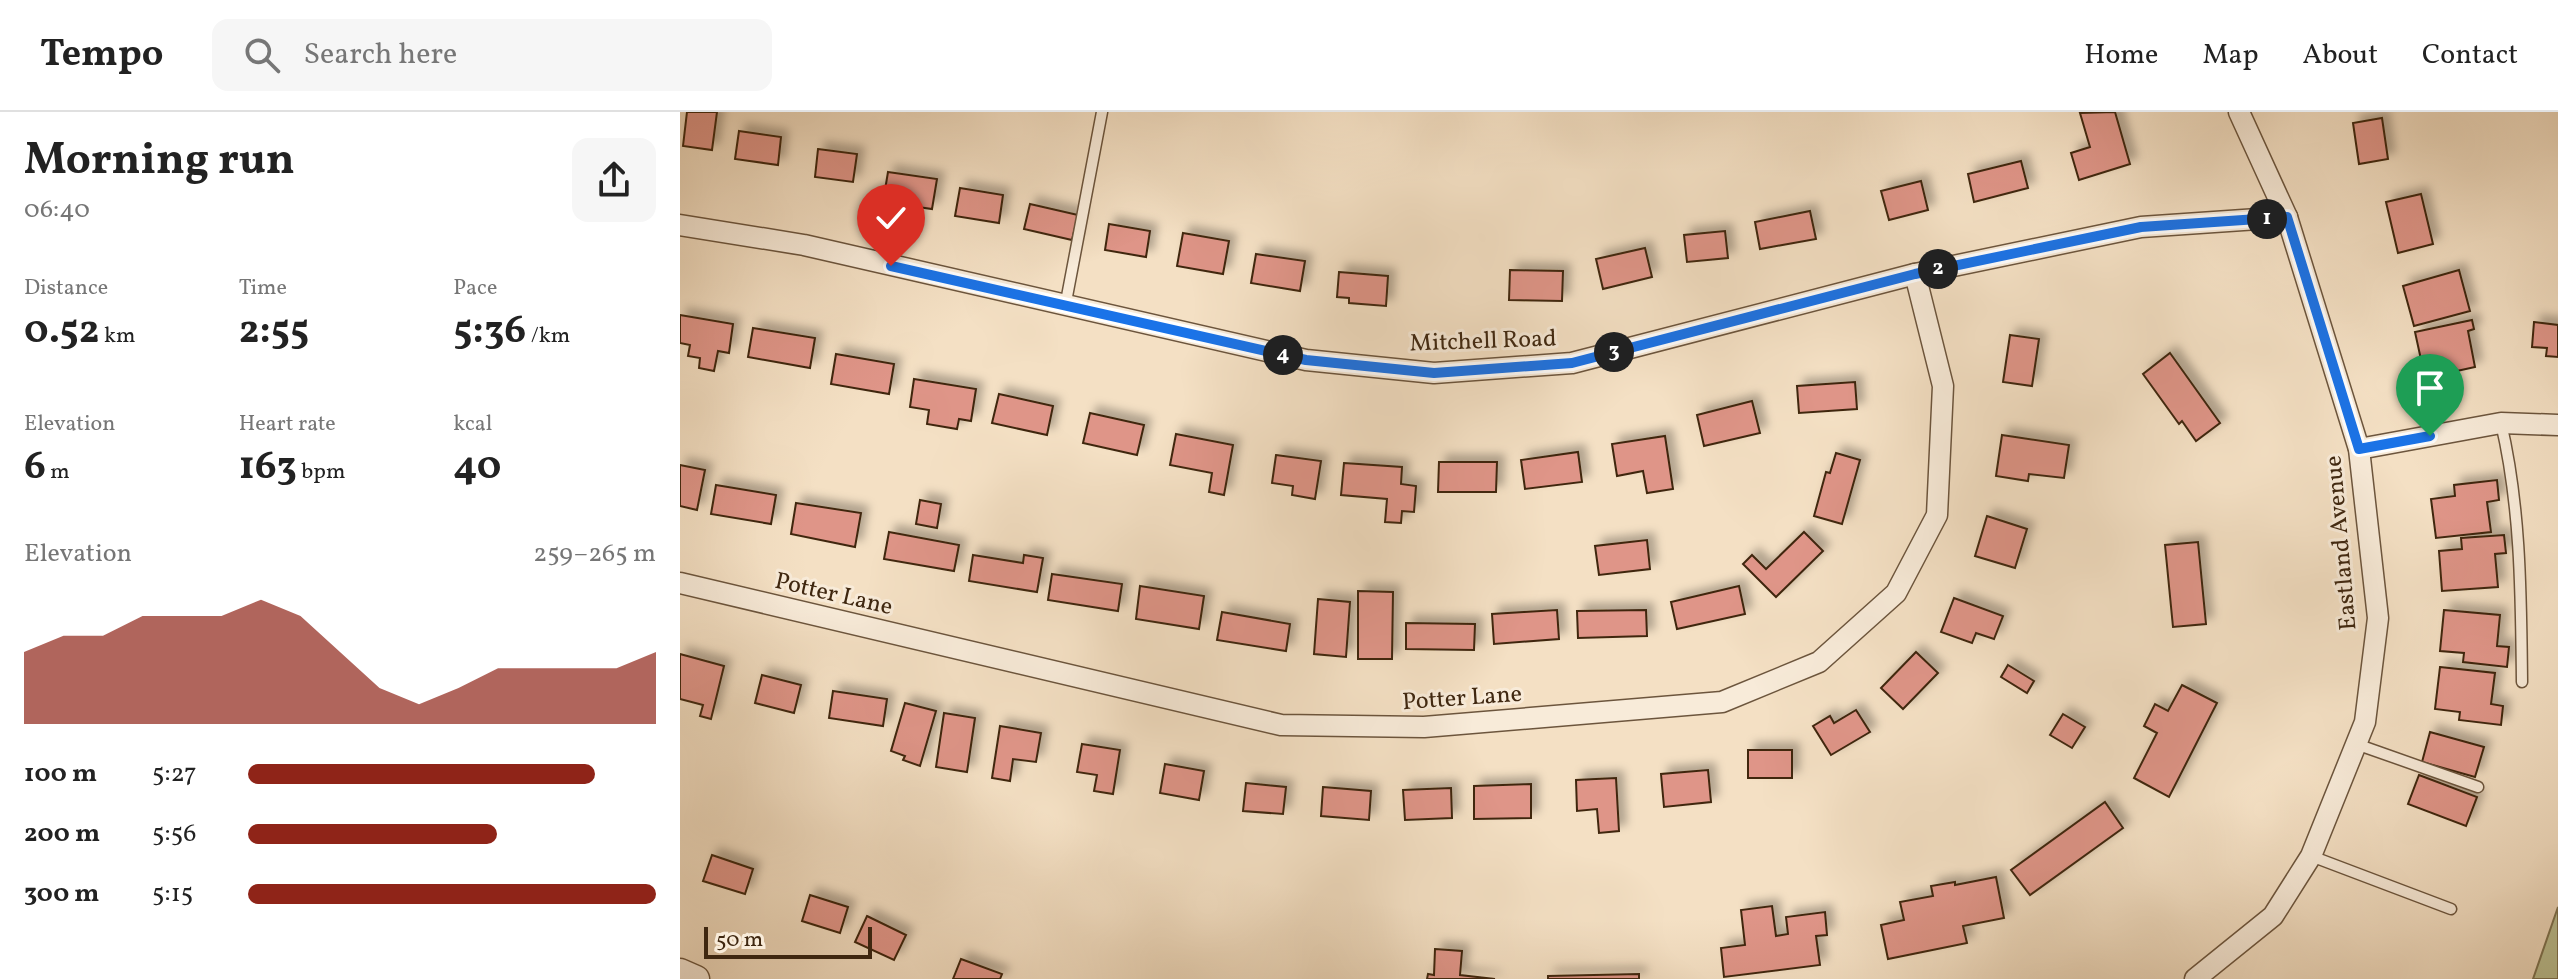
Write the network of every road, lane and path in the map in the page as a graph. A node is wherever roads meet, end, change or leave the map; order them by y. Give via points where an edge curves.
1 (1102, 112) edge
2 (2239, 112) edge
3 (2287, 217) junction
4 (680, 225) edge
5 (1915, 274) junction
6 (1065, 307) junction
7 (2501, 423) junction
8 (2558, 425) edge
9 (2359, 449) junction
10 (680, 583) edge
11 (2522, 682) dead end
12 (2356, 744) junction
13 (2478, 787) dead end
14 (2311, 856) junction
15 (2451, 909) dead end
16 (680, 972) edge
17 (696, 979) edge
18 (2195, 979) edge

1 - 6 lane
2 - 3 street, Eastland Avenue
3 - 5 street, Mitchell Road via 2141,227
3 - 9 street, Eastland Avenue
4 - 6 street, Mitchell Road via 804,245
5 - 6 street, Mitchell Road via 1572,363 1434,373 1306,360
5 - 10 street, Potter Lane via 1943,386 1937,515 1896,593 1819,662 1722,702 1424,727 1281,725
7 - 8 street
7 - 9 street
7 - 11 lane via 2516,515
9 - 12 street, Eastland Avenue via 2378,618 2365,722
12 - 13 lane
12 - 14 street, Eastland Avenue
14 - 15 lane
14 - 18 street, Eastland Avenue via 2273,916
16 - 17 street

